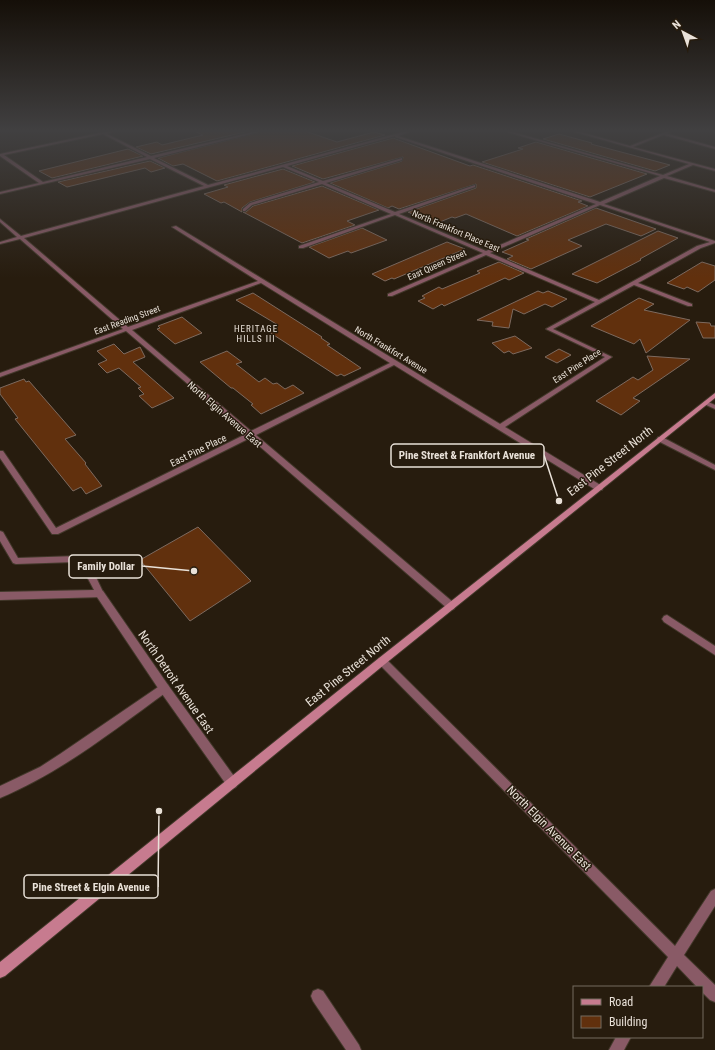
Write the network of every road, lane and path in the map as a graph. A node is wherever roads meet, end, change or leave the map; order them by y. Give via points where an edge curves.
1 (38, 180) edge
2 (55, 180) edge
3 (196, 180) edge
4 (231, 180) edge
5 (317, 180) edge
6 (329, 180) edge
7 (530, 180) edge
8 (657, 180) edge
9 (675, 180) edge
10 (322, 182) junction
11 (42, 183) junction
12 (208, 186) junction
13 (474, 186) dead end
14 (715, 191) edge
15 (0, 193) edge
16 (602, 204) junction
17 (244, 210) dead end
18 (395, 214) junction
19 (0, 220) edge
20 (174, 227) dead end
21 (21, 238) junction
22 (715, 242) edge
23 (0, 243) edge
24 (301, 247) dead end
25 (486, 253) junction
26 (261, 281) junction
27 (634, 283) junction
28 (390, 295) dead end
29 (600, 302) junction
30 (690, 305) dead end
31 (128, 330) junction
32 (394, 363) junction
33 (0, 375) edge
34 (715, 395) edge
35 (706, 403) junction
36 (715, 407) edge
37 (500, 427) junction
38 (250, 435) junction
39 (660, 439) junction
40 (2, 458) edge
41 (715, 468) edge
42 (599, 488) junction
43 (0, 534) edge
44 (100, 594) junction
45 (0, 596) edge
46 (451, 606) junction
47 (667, 619) dead end
48 (715, 651) edge
49 (382, 661) junction
50 (164, 688) junction
51 (232, 783) junction
52 (0, 792) edge
53 (715, 895) edge
54 (676, 956) junction
55 (0, 971) edge
56 (657, 986) edge
57 (318, 996) dead end
58 (715, 996) edge
59 (623, 1038) edge
60 (354, 1050) edge
61 (616, 1050) edge

1 - 11 street
2 - 11 street
3 - 12 street
4 - 12 street
5 - 10 street, North Frankfort Place East
6 - 10 street
7 - 16 street
8 - 16 street, East Queen Street
9 - 14 street
10 - 17 street via 251,204
10 - 18 street, North Frankfort Place East
11 - 15 street
12 - 21 street
13 - 18 street
16 - 22 street
16 - 25 street, East Queen Street
18 - 24 street
18 - 25 street, North Frankfort Place East
19 - 21 street, North Elgin Avenue East
20 - 26 street, North Frankfort Avenue
21 - 23 street
21 - 31 street, North Elgin Avenue East
22 - 27 street, East Pine Place via 699,247
25 - 28 street, East Queen Street
25 - 29 street, North Frankfort Place East
26 - 31 street, East Reading Street
26 - 32 street, North Frankfort Avenue
27 - 29 street, East Pine Place
27 - 30 street
29 - 37 street, East Pine Place via 549,329 609,357
31 - 33 street, East Reading Street
31 - 38 street, North Elgin Avenue East
32 - 37 street, North Frankfort Avenue
32 - 38 street, East Pine Place
34 - 35 main road, East Pine Street North
35 - 36 street
35 - 39 main road, East Pine Street North
37 - 42 street, North Frankfort Avenue
38 - 40 street, East Pine Place via 54,532
38 - 46 street, North Elgin Avenue East
39 - 41 street
39 - 42 main road, East Pine Street North
42 - 46 main road, East Pine Street North
43 - 44 street, North Detroit Avenue East via 16,561 77,559 86,566
44 - 45 street
44 - 50 street, North Detroit Avenue East
46 - 49 main road, East Pine Street North
47 - 48 street
49 - 51 main road, East Pine Street North
49 - 54 street, North Elgin Avenue East
50 - 51 street, North Detroit Avenue East
50 - 52 street via 73,754
51 - 55 main road, East Pine Street North
53 - 54 street
54 - 56 street
54 - 58 street, North Elgin Avenue East
57 - 60 street
59 - 61 street

